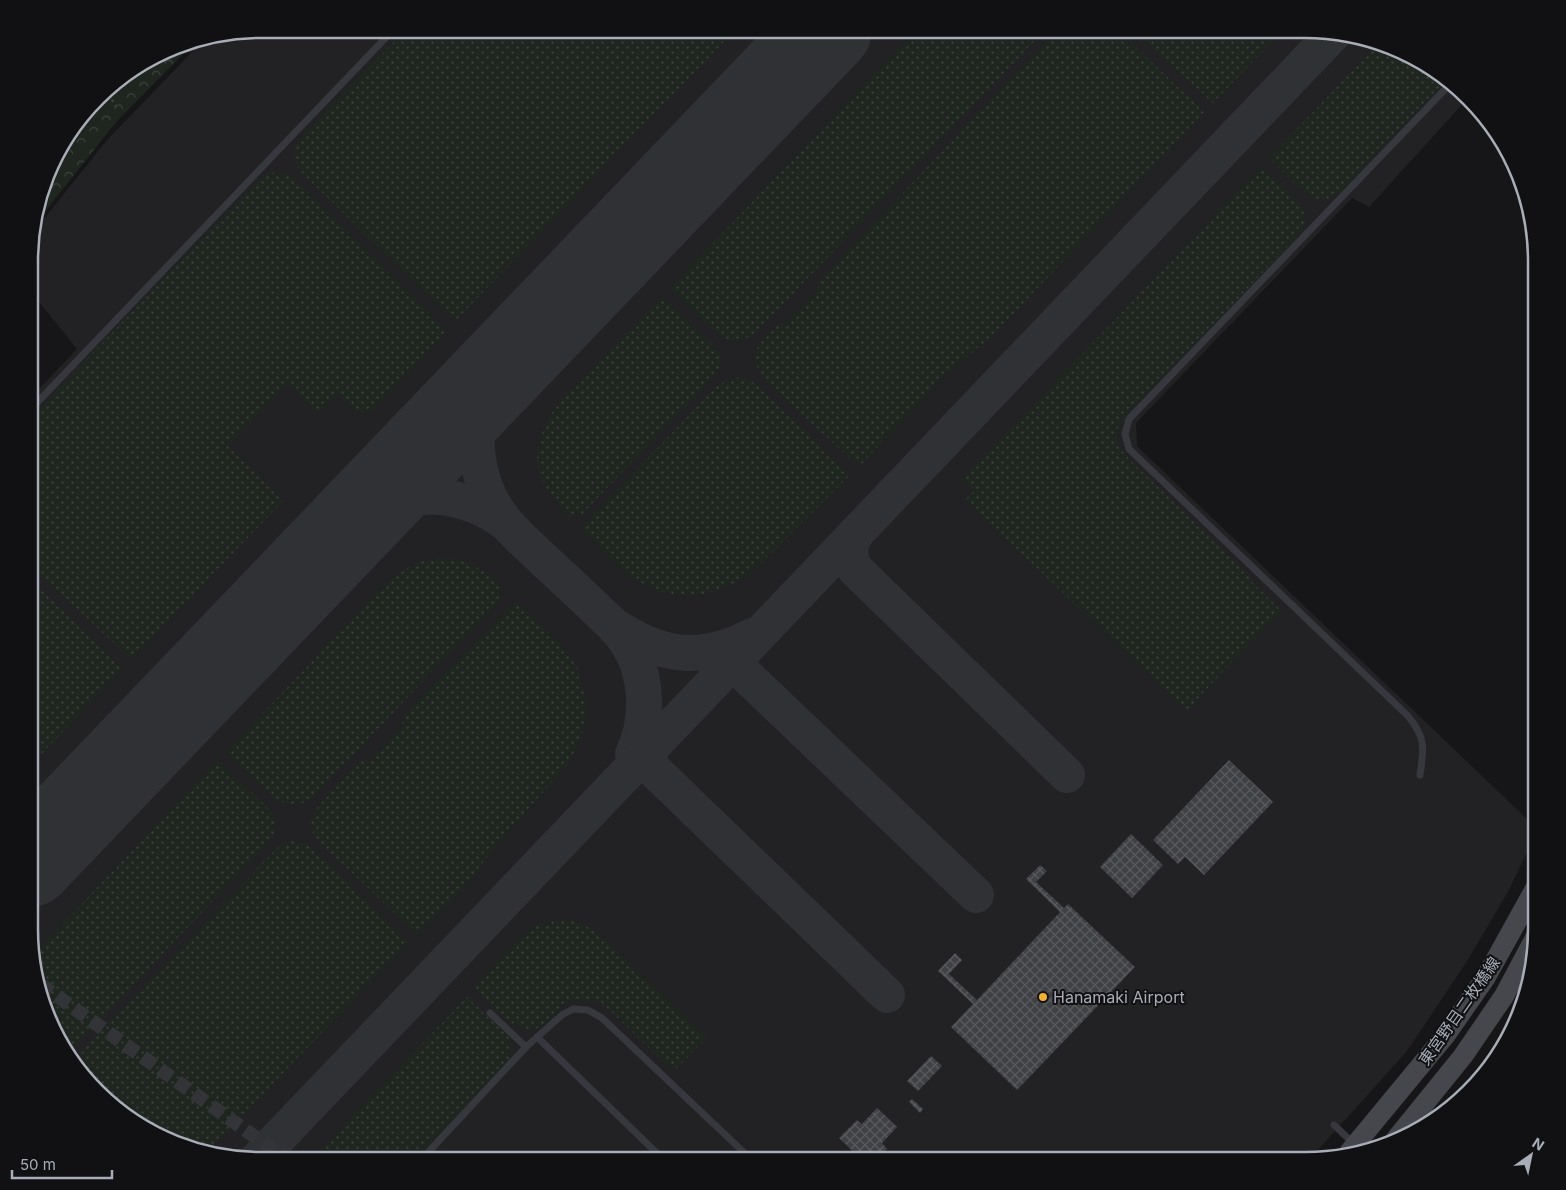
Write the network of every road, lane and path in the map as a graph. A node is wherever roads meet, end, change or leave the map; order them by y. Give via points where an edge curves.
1 (385, 38) edge
2 (1446, 88) edge
3 (110, 96) edge
4 (116, 107) dead end
5 (38, 402) edge
6 (1420, 775) dead end
7 (1528, 901) edge
8 (1528, 952) edge
9 (490, 1013) dead end
10 (537, 1037) junction
11 (526, 1048) junction
12 (1334, 1125) dead end
13 (1403, 1131) edge
14 (1353, 1147) edge
15 (1352, 1148) edge
16 (428, 1152) edge
17 (656, 1152) edge
18 (743, 1152) edge

1 - 5 lane
2 - 6 lane via 1129,419 1125,434 1129,449 1408,716 1424,746
3 - 4 path
7 - 14 main road, 東宮野目二枚橋線 via 1486,977 1445,1036
8 - 13 main road, 東宮野目二枚橋線 via 1499,1004 1463,1056
9 - 11 lane
10 - 11 lane
10 - 17 lane
10 - 18 lane via 562,1015 573,1010 588,1010 602,1018
11 - 16 lane
12 - 15 lane

